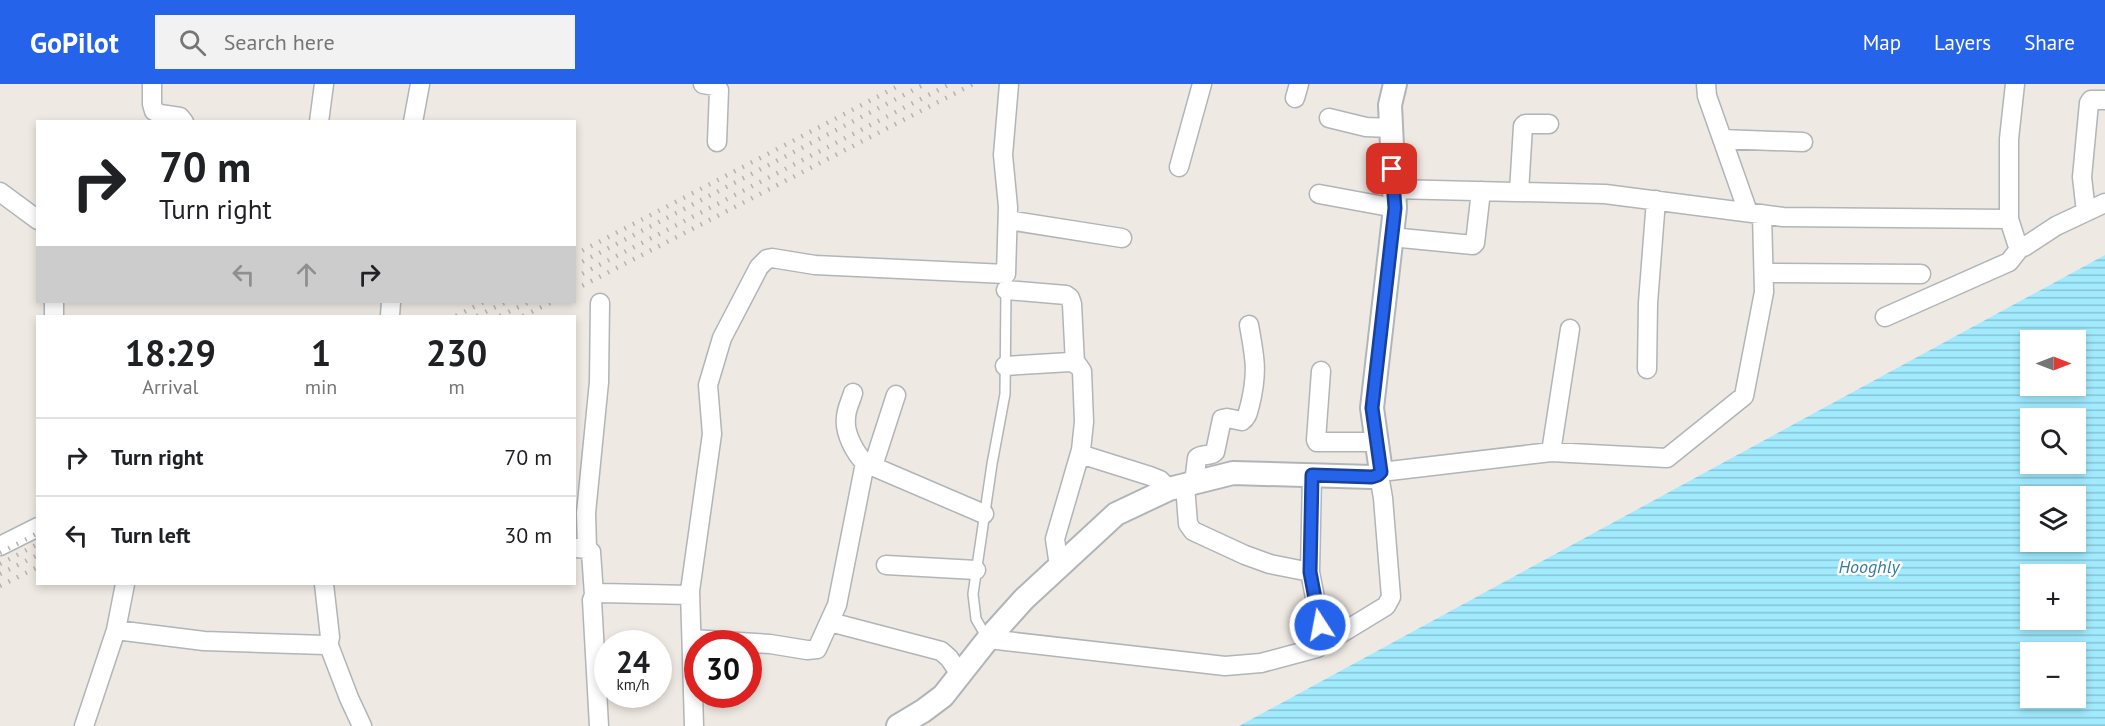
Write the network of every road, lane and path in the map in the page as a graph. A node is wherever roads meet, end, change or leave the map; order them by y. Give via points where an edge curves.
1 (152, 84) edge
2 (324, 84) edge
3 (420, 84) edge
4 (702, 84) edge
5 (1009, 84) edge
6 (1202, 84) edge
7 (1395, 84) edge
8 (1706, 84) edge
9 (2015, 84) edge
10 (2105, 100) edge
11 (1329, 118) dead end
12 (182, 120) edge
13 (319, 120) edge
14 (413, 120) edge
15 (1549, 124) dead end
16 (1391, 128) junction
17 (1722, 139) junction
18 (717, 141) dead end
19 (1803, 141) dead end
20 (1179, 167) dead end
21 (1481, 191) junction
22 (0, 192) edge
23 (1519, 192) junction
24 (1319, 194) dead end
25 (1394, 199) junction
26 (1656, 201) junction
27 (2105, 203) edge
28 (2086, 212) junction
29 (1755, 213) junction
30 (36, 219) edge
31 (2009, 219) junction
32 (1008, 220) junction
33 (1391, 237) junction
34 (1122, 238) dead end
35 (2020, 248) junction
36 (1764, 273) junction
37 (1921, 274) dead end
38 (1006, 282) junction
39 (600, 303) dead end
40 (1885, 317) dead end
41 (1249, 325) dead end
42 (1570, 329) dead end
43 (1075, 364) junction
44 (1005, 366) junction
45 (1647, 369) dead end
46 (1321, 370) dead end
47 (853, 393) dead end
48 (896, 395) dead end
49 (1377, 442) junction
50 (1551, 452) junction
51 (1080, 454) junction
52 (869, 464) junction
53 (1380, 473) junction
54 (1312, 475) junction
55 (1182, 486) junction
56 (984, 514) junction
57 (36, 528) edge
58 (0, 546) edge
59 (581, 549) edge
60 (886, 565) dead end
61 (1059, 566) junction
62 (976, 570) junction
63 (1310, 572) junction
64 (125, 585) edge
65 (324, 585) edge
66 (594, 595) junction
67 (690, 595) junction
68 (830, 622) junction
69 (116, 630) junction
70 (692, 630) edge
71 (988, 639) junction
72 (328, 643) junction
73 (762, 643) edge
74 (1324, 644) junction
75 (960, 674) junction
76 (694, 708) edge
77 (84, 726) edge
78 (362, 726) edge
79 (599, 726) edge
80 (694, 726) edge
81 (899, 726) edge

1 - 12 street via 154,111
2 - 13 street
3 - 14 street
4 - 18 street via 719,90
5 - 32 street via 1003,155
6 - 20 street
7 - 16 street via 1390,105
8 - 17 street
9 - 31 street via 2009,139
10 - 28 street via 2089,103 2082,177
11 - 16 street
15 - 23 street via 1523,126
16 - 25 street
17 - 19 street
17 - 29 street
21 - 23 street
21 - 25 street
21 - 33 street via 1473,245
22 - 30 street
23 - 26 street via 1605,194
24 - 25 street
25 - 33 street
26 - 29 street
26 - 45 street
27 - 28 street
28 - 35 street
29 - 31 street via 1783,217
29 - 36 street
31 - 35 street
32 - 34 street
32 - 38 street
33 - 49 street via 1372,408
35 - 40 street via 2009,262
36 - 37 street
36 - 50 street via 1764,292 1744,396 1667,458
38 - 43 street via 1070,298
38 - 44 lane
38 - 67 street via 772,258 763,262 720,342 708,385 712,434
39 - 59 street via 599,382
41 - 55 street via 1256,368 1247,417 1242,421 1222,419 1215,452 1198,456
42 - 50 street
43 - 44 street
43 - 51 street via 1082,370 1084,422
44 - 56 lane via 1005,394
46 - 49 street via 1317,442
47 - 52 street via 845,420 859,456
48 - 52 street
49 - 53 street
50 - 53 street
51 - 55 street
51 - 61 street via 1055,539
52 - 56 street
52 - 68 street
53 - 54 street via 1372,477
53 - 74 street via 1391,597 1386,606
54 - 55 street via 1233,472
54 - 63 street
55 - 61 street via 1116,514
55 - 63 street via 1188,524 1193,531 1270,564
56 - 62 lane
57 - 58 street
59 - 66 street via 591,554
60 - 62 street
61 - 71 street
62 - 71 lane via 974,607
63 - 74 street
64 - 69 street
65 - 72 street
66 - 67 street
66 - 79 street
67 - 70 street
68 - 73 street via 820,645 813,650
68 - 75 street via 941,651
69 - 72 street via 227,642
69 - 77 street
71 - 74 street via 1225,666 1261,663
71 - 75 street
72 - 78 street
75 - 81 street via 936,702
76 - 80 street

